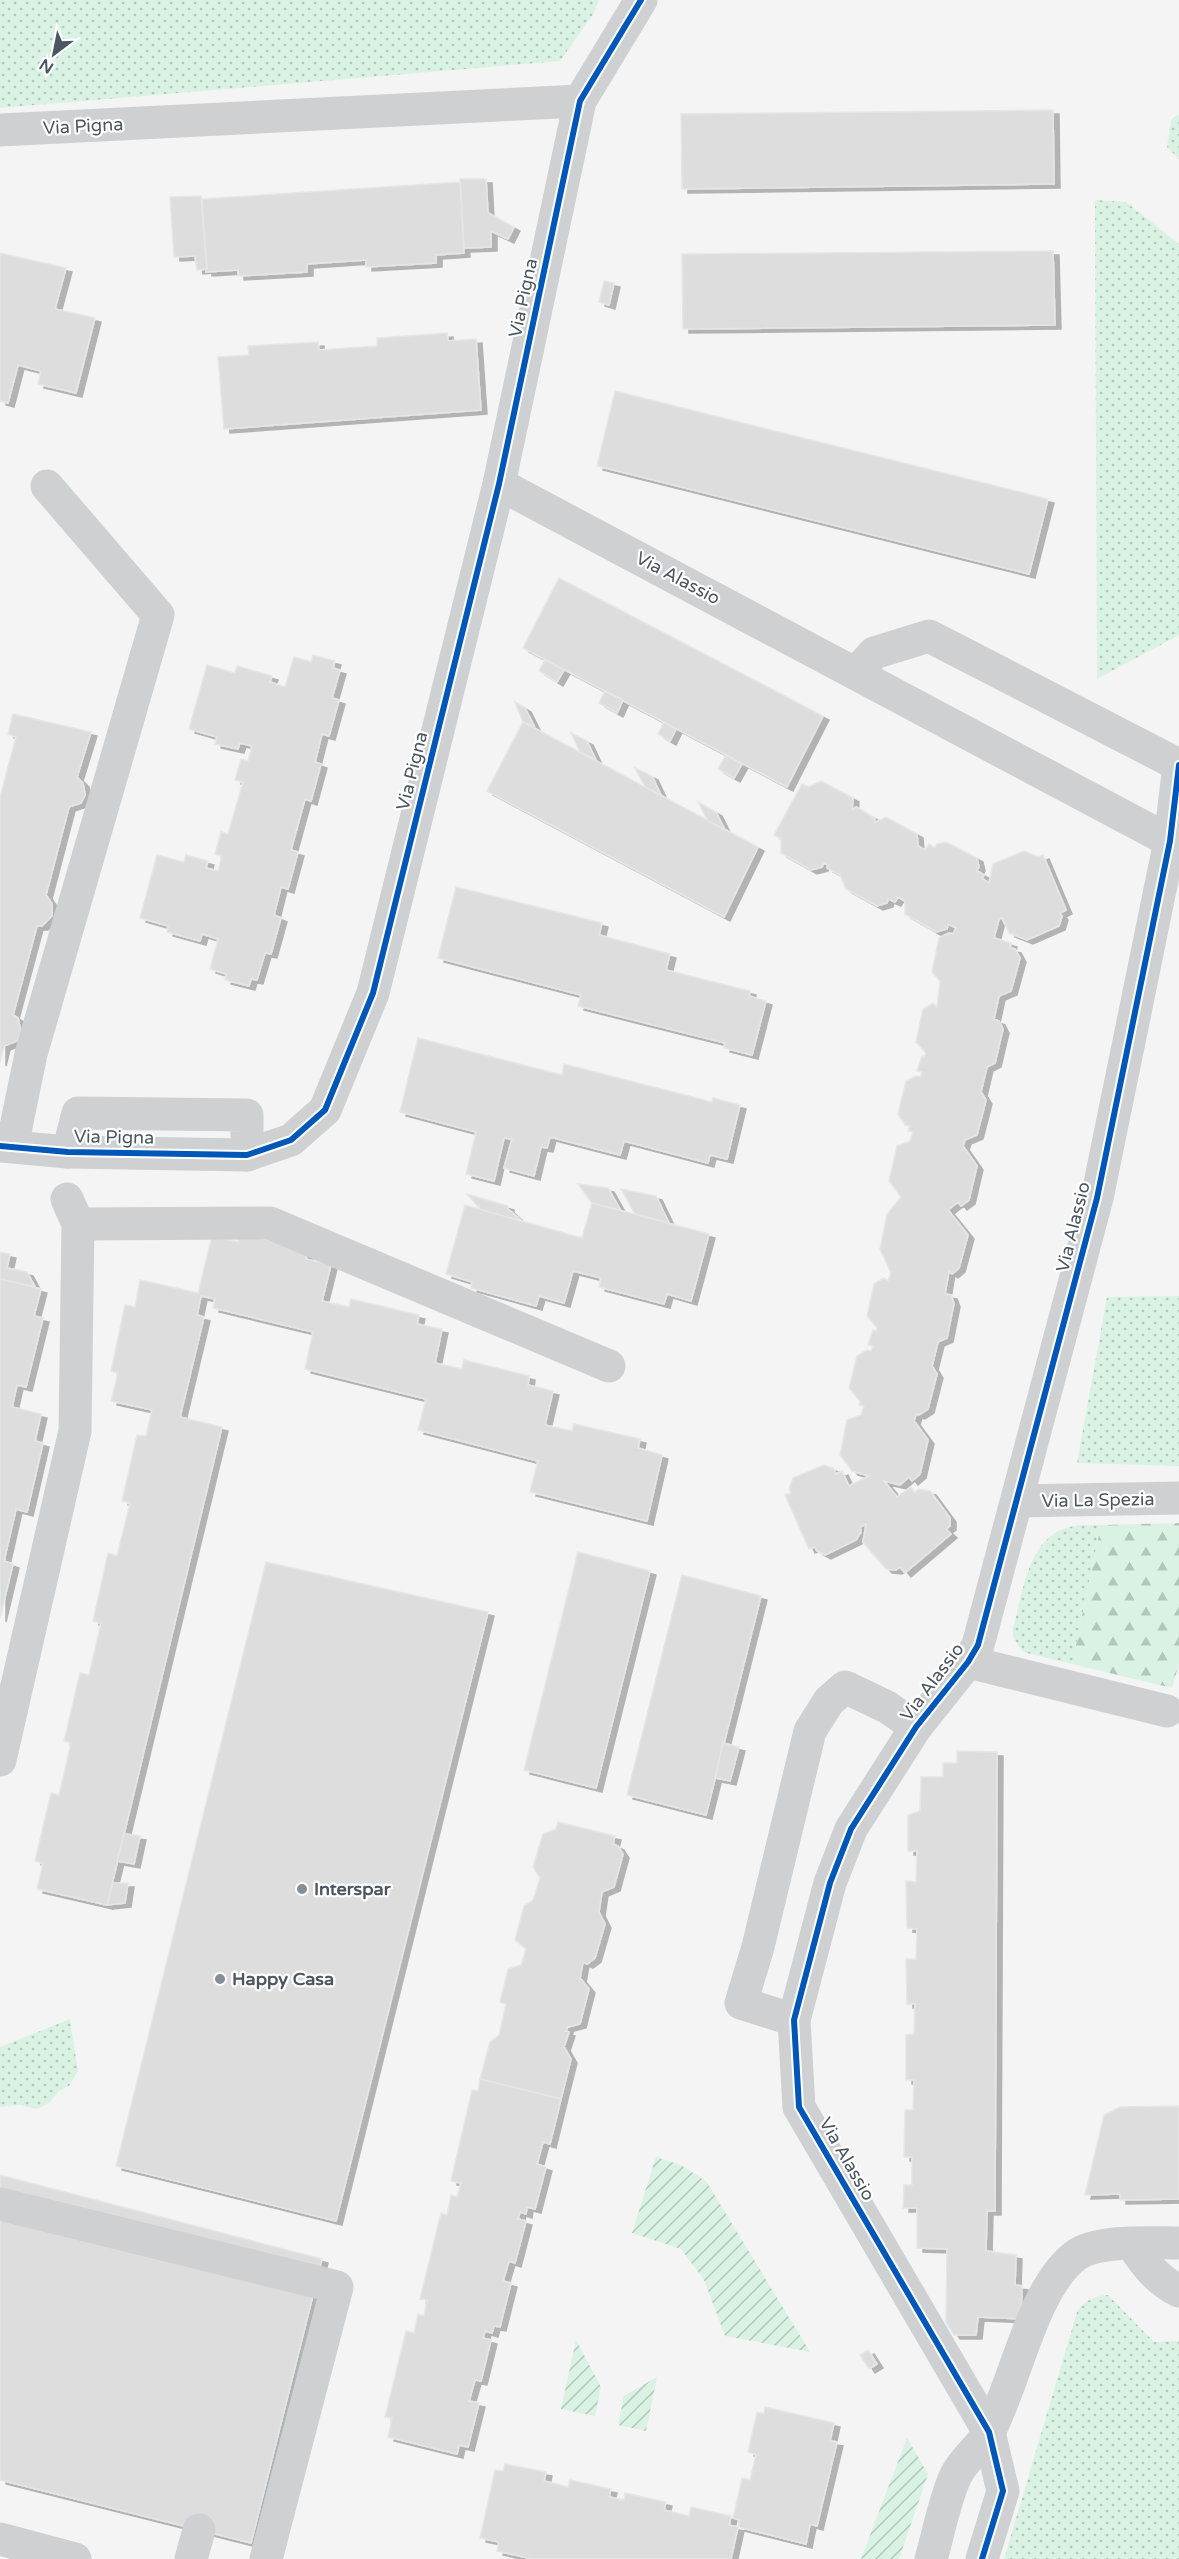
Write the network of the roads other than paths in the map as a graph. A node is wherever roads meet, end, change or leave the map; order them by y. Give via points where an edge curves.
1 (641, 0) edge
2 (580, 101) junction
3 (0, 130) edge
4 (498, 484) junction
5 (47, 486) dead end
6 (856, 673) junction
7 (1179, 765) edge
8 (1170, 841) junction
9 (6, 1146) edge
10 (609, 1366) dead end
11 (1179, 1498) edge
12 (1017, 1501) junction
13 (968, 1662) junction
14 (1167, 1711) dead end
15 (916, 1727) junction
16 (0, 1760) edge
17 (794, 2020) junction
18 (0, 2204) edge
19 (1179, 2243) edge
20 (1132, 2244) junction
21 (1179, 2291) edge
22 (989, 2432) junction
23 (0, 2538) edge
24 (75, 2559) edge
25 (266, 2559) edge
26 (932, 2559) edge
27 (982, 2559) edge

1 - 2 street
2 - 3 street, Via Pigna
2 - 4 street, Via Pigna
4 - 6 street, Via Alassio
4 - 9 street, Via Pigna via 373,993 324,1110 291,1140 247,1155 247,1115 78,1113 68,1152
5 - 9 street, Via Pigna via 158,615
6 - 7 street, Via Alassio via 874,653 929,636
6 - 8 street, Via Alassio
7 - 8 street, Via Alassio
8 - 12 street, Via Alassio via 1097,1198
10 - 16 street via 270,1223 72,1211 75,1431
11 - 12 street, Via La Spezia
12 - 13 street, Via Alassio via 978,1645
13 - 14 street, Via Alassio
13 - 15 street, Via Alassio
15 - 17 street, Via Alassio via 850,1829 830,1883
15 - 17 street, Via Alassio via 887,1707 845,1687 829,1701 810,1731 741,2003
17 - 22 street, Via Alassio via 799,2107
18 - 25 street via 337,2287
19 - 20 street
20 - 21 street via 1148,2269
20 - 22 street via 1095,2247 1077,2254 1065,2265 1026,2339
22 - 26 street via 956,2474
22 - 27 street, Via Alassio via 1003,2491
23 - 24 street

